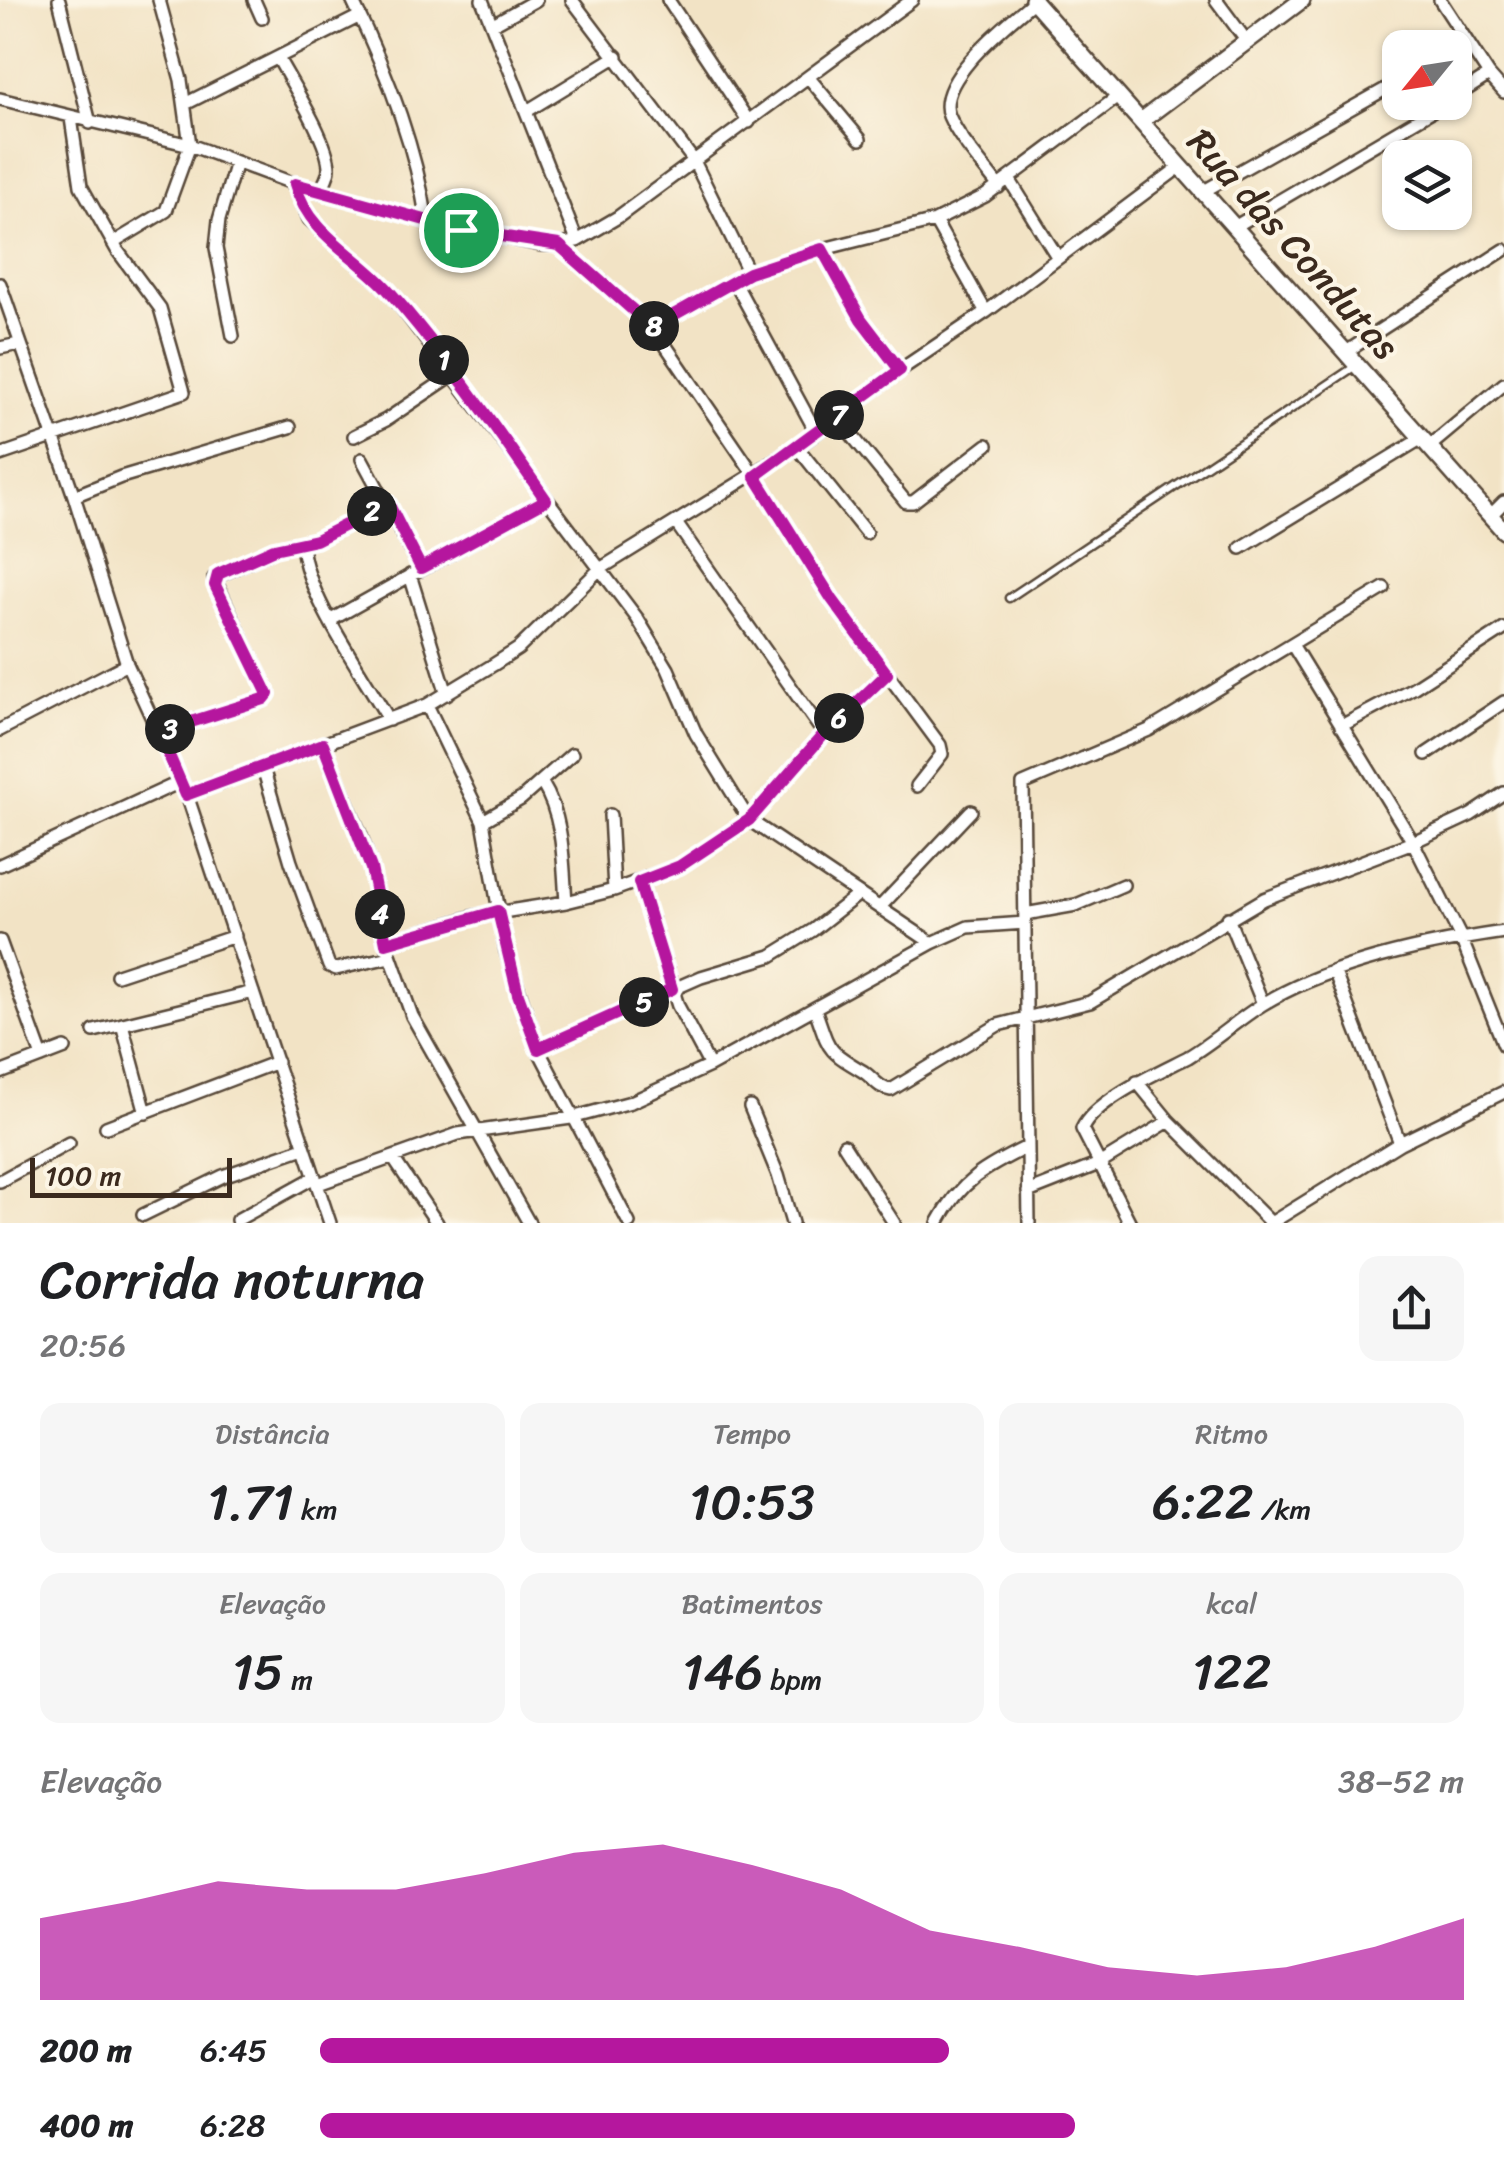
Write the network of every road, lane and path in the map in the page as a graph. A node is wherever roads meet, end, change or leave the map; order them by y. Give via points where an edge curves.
1 (59, 0) edge
2 (159, 0) edge
3 (254, 0) edge
4 (352, 0) edge
5 (482, 0) edge
6 (536, 0) edge
7 (572, 0) edge
8 (912, 0) edge
9 (1033, 0) edge
10 (1216, 0) edge
11 (1302, 0) edge
12 (1440, 0) edge
13 (675, 2) edge
14 (360, 16) junction
15 (262, 18) dead end
16 (493, 24) junction
17 (1248, 43) junction
18 (617, 56) junction
19 (278, 58) junction
20 (1489, 75) junction
21 (810, 78) junction
22 (1472, 86) edge
23 (1382, 90) edge
24 (1504, 92) edge
25 (1119, 96) junction
26 (0, 99) edge
27 (185, 104) junction
28 (528, 111) junction
29 (71, 118) junction
30 (1416, 120) edge
31 (1141, 121) junction
32 (748, 122) junction
33 (90, 123) junction
34 (860, 139) dead end
35 (190, 145) junction
36 (694, 161) junction
37 (236, 162) junction
38 (1181, 166) junction
39 (1004, 183) junction
40 (295, 184) junction
41 (321, 190) junction
42 (1204, 190) junction
43 (428, 221) junction
44 (935, 221) junction
45 (1236, 226) junction
46 (577, 240) junction
47 (113, 243) junction
48 (559, 245) junction
49 (822, 249) junction
50 (1504, 250) edge
51 (1058, 258) junction
52 (749, 273) junction
53 (734, 281) junction
54 (0, 284) edge
55 (986, 312) junction
56 (652, 327) junction
57 (232, 336) dead end
58 (19, 344) junction
59 (0, 348) edge
60 (1351, 358) junction
61 (900, 370) junction
62 (454, 374) junction
63 (1504, 384) edge
64 (837, 417) junction
65 (290, 427) dead end
66 (816, 432) junction
67 (354, 436) dead end
68 (52, 438) junction
69 (1426, 442) junction
70 (986, 445) dead end
71 (797, 447) junction
72 (0, 456) edge
73 (362, 459) dead end
74 (755, 476) junction
75 (74, 496) junction
76 (546, 500) junction
77 (1504, 502) edge
78 (388, 503) junction
79 (1491, 515) junction
80 (676, 522) junction
81 (1504, 530) edge
82 (866, 532) dead end
83 (302, 545) junction
84 (1241, 548) dead end
85 (600, 569) junction
86 (416, 572) junction
87 (1384, 588) dead end
88 (1010, 598) dead end
89 (331, 620) junction
90 (1504, 629) edge
91 (1293, 646) junction
92 (127, 664) junction
93 (887, 674) junction
94 (447, 694) junction
95 (1504, 702) edge
96 (427, 705) junction
97 (389, 720) junction
98 (1341, 726) junction
99 (0, 730) edge
100 (159, 732) junction
101 (824, 734) junction
102 (323, 744) junction
103 (572, 754) dead end
104 (1426, 754) dead end
105 (263, 768) junction
106 (180, 782) junction
107 (542, 783) junction
108 (917, 786) dead end
109 (1504, 793) edge
110 (186, 795) junction
111 (971, 811) dead end
112 (610, 815) dead end
113 (749, 820) junction
114 (482, 821) junction
115 (1413, 842) junction
116 (0, 864) edge
117 (639, 882) junction
118 (1124, 885) dead end
119 (614, 890) junction
120 (859, 894) junction
121 (566, 902) junction
122 (881, 906) junction
123 (498, 911) junction
124 (1025, 918) junction
125 (1228, 918) junction
126 (1504, 932) edge
127 (234, 936) junction
128 (1461, 938) junction
129 (0, 941) edge
130 (932, 943) junction
131 (388, 950) junction
132 (1334, 973) junction
133 (117, 974) dead end
134 (672, 989) junction
135 (253, 992) junction
136 (1262, 1004) junction
137 (815, 1009) junction
138 (1025, 1016) junction
139 (122, 1024) junction
140 (94, 1032) dead end
141 (1504, 1045) edge
142 (66, 1048) dead end
143 (538, 1049) junction
144 (42, 1057) junction
145 (277, 1062) junction
146 (710, 1066) junction
147 (0, 1073) edge
148 (1137, 1082) junction
149 (1504, 1092) edge
150 (750, 1108) dead end
151 (146, 1113) junction
152 (571, 1118) junction
153 (1169, 1121) junction
154 (106, 1127) dead end
155 (476, 1131) junction
156 (1400, 1143) junction
157 (69, 1144) dead end
158 (844, 1145) dead end
159 (1027, 1147) junction
160 (304, 1148) junction
161 (393, 1158) junction
162 (1100, 1164) junction
163 (316, 1180) junction
164 (0, 1181) edge
165 (1028, 1192) junction
166 (144, 1215) dead end
167 (237, 1220) dead end
168 (330, 1223) edge
169 (437, 1223) edge
170 (528, 1223) edge
171 (629, 1223) edge
172 (792, 1223) edge
173 (894, 1223) edge
174 (938, 1223) edge
175 (1029, 1223) edge
176 (1130, 1223) edge
177 (1271, 1223) edge

1 - 33 street
2 - 27 street
3 - 15 street
4 - 14 street
5 - 16 street
6 - 16 street
7 - 18 street
8 - 21 street
9 - 25 street, Rua das Condutas
9 - 39 street via 978,52 946,101 956,128
10 - 17 street
11 - 17 street
12 - 20 street
13 - 32 street
14 - 19 street
14 - 43 street via 403,117
16 - 28 street
17 - 31 street
18 - 28 street
18 - 36 street
19 - 27 street
19 - 41 street via 328,161
20 - 22 street
20 - 24 street
21 - 32 street
21 - 34 street
23 - 42 street
25 - 31 street, Rua das Condutas
25 - 39 street
26 - 29 street
27 - 35 street
28 - 46 street
29 - 33 street
29 - 47 street via 81,186
30 - 45 street
31 - 38 street, Rua das Condutas
32 - 36 street
33 - 35 street
35 - 37 street
35 - 47 street via 166,211
36 - 46 street
36 - 52 street
37 - 40 street
37 - 57 street via 216,248
38 - 42 street, Rua das Condutas
38 - 51 street
39 - 44 street
39 - 51 street
40 - 41 street
40 - 62 street via 309,218 389,291
41 - 43 street
42 - 45 street, Rua das Condutas
43 - 48 street
44 - 49 street
44 - 55 street
45 - 60 street, Rua das Condutas
46 - 48 street
47 - 68 street via 160,308 184,392
48 - 56 street
49 - 52 street
49 - 61 street via 861,319
50 - 60 street
51 - 55 street
52 - 53 street
53 - 56 street
53 - 66 street
54 - 58 street
55 - 61 street
56 - 74 street
58 - 59 street
58 - 68 street
60 - 69 street, Rua das Condutas
60 - 88 lane
61 - 64 street
62 - 67 street
62 - 76 street
63 - 69 street
64 - 66 street
64 - 70 street via 906,502
65 - 75 street
66 - 71 street
68 - 72 street
68 - 75 street
69 - 79 street, Rua das Condutas
69 - 84 street
71 - 74 street
71 - 82 street
73 - 78 street
74 - 80 street
74 - 93 street
75 - 92 street
76 - 85 street
76 - 86 street
77 - 79 street
78 - 83 street
78 - 86 street
79 - 81 street, Rua das Condutas
80 - 85 street
80 - 101 street
83 - 89 street
83 - 100 street via 262,553 214,578 267,697
85 - 94 street via 518,649
85 - 113 street via 668,669 696,734
86 - 89 street
86 - 94 street
87 - 91 street
89 - 97 street
90 - 98 street
91 - 98 street
91 - 124 street via 1148,730 1022,784
92 - 99 street
92 - 100 street
93 - 101 street
93 - 108 street via 941,749
94 - 96 street
95 - 104 street
96 - 97 street
96 - 114 street
97 - 102 street
98 - 115 street
100 - 106 street
101 - 113 street
102 - 105 street
102 - 131 street via 366,852
103 - 107 street
105 - 110 street
105 - 131 street via 328,966
106 - 110 street
106 - 116 street
107 - 114 street
107 - 121 street via 558,816
109 - 115 street
110 - 127 street
111 - 122 street
112 - 119 street
113 - 117 street via 680,866
113 - 120 street
114 - 123 street
115 - 125 street
115 - 128 street
117 - 119 street
117 - 134 street
118 - 124 street
119 - 121 street
120 - 122 street
120 - 134 street via 772,956
121 - 123 street
122 - 130 street
123 - 131 street
123 - 143 street
124 - 130 street via 968,927
124 - 138 street
125 - 136 street
125 - 138 street via 1090,1002
126 - 128 street
127 - 133 street
127 - 135 street
128 - 132 street
128 - 141 street
129 - 144 street
130 - 137 street
131 - 155 street via 412,1016
132 - 136 street
132 - 156 street
134 - 143 street
134 - 146 street
135 - 139 street
135 - 145 street
136 - 148 street via 1221,1036
137 - 138 street via 832,1052 887,1091 998,1024
137 - 146 street
138 - 159 street
139 - 140 street
139 - 151 street
142 - 144 street
143 - 152 street
144 - 147 street
145 - 151 street
145 - 160 street
146 - 152 street via 632,1102
148 - 153 street
148 - 162 street via 1082,1124
149 - 156 street
150 - 172 street
151 - 154 street
152 - 155 street
152 - 171 street
153 - 162 street
153 - 177 street
155 - 161 street
155 - 170 street
156 - 177 street
157 - 164 street
158 - 173 street
159 - 165 street
159 - 174 street via 982,1169
160 - 163 street
160 - 166 street via 222,1176
161 - 163 street
161 - 169 street
162 - 165 street
162 - 176 street
163 - 167 street
163 - 168 street
165 - 175 street

